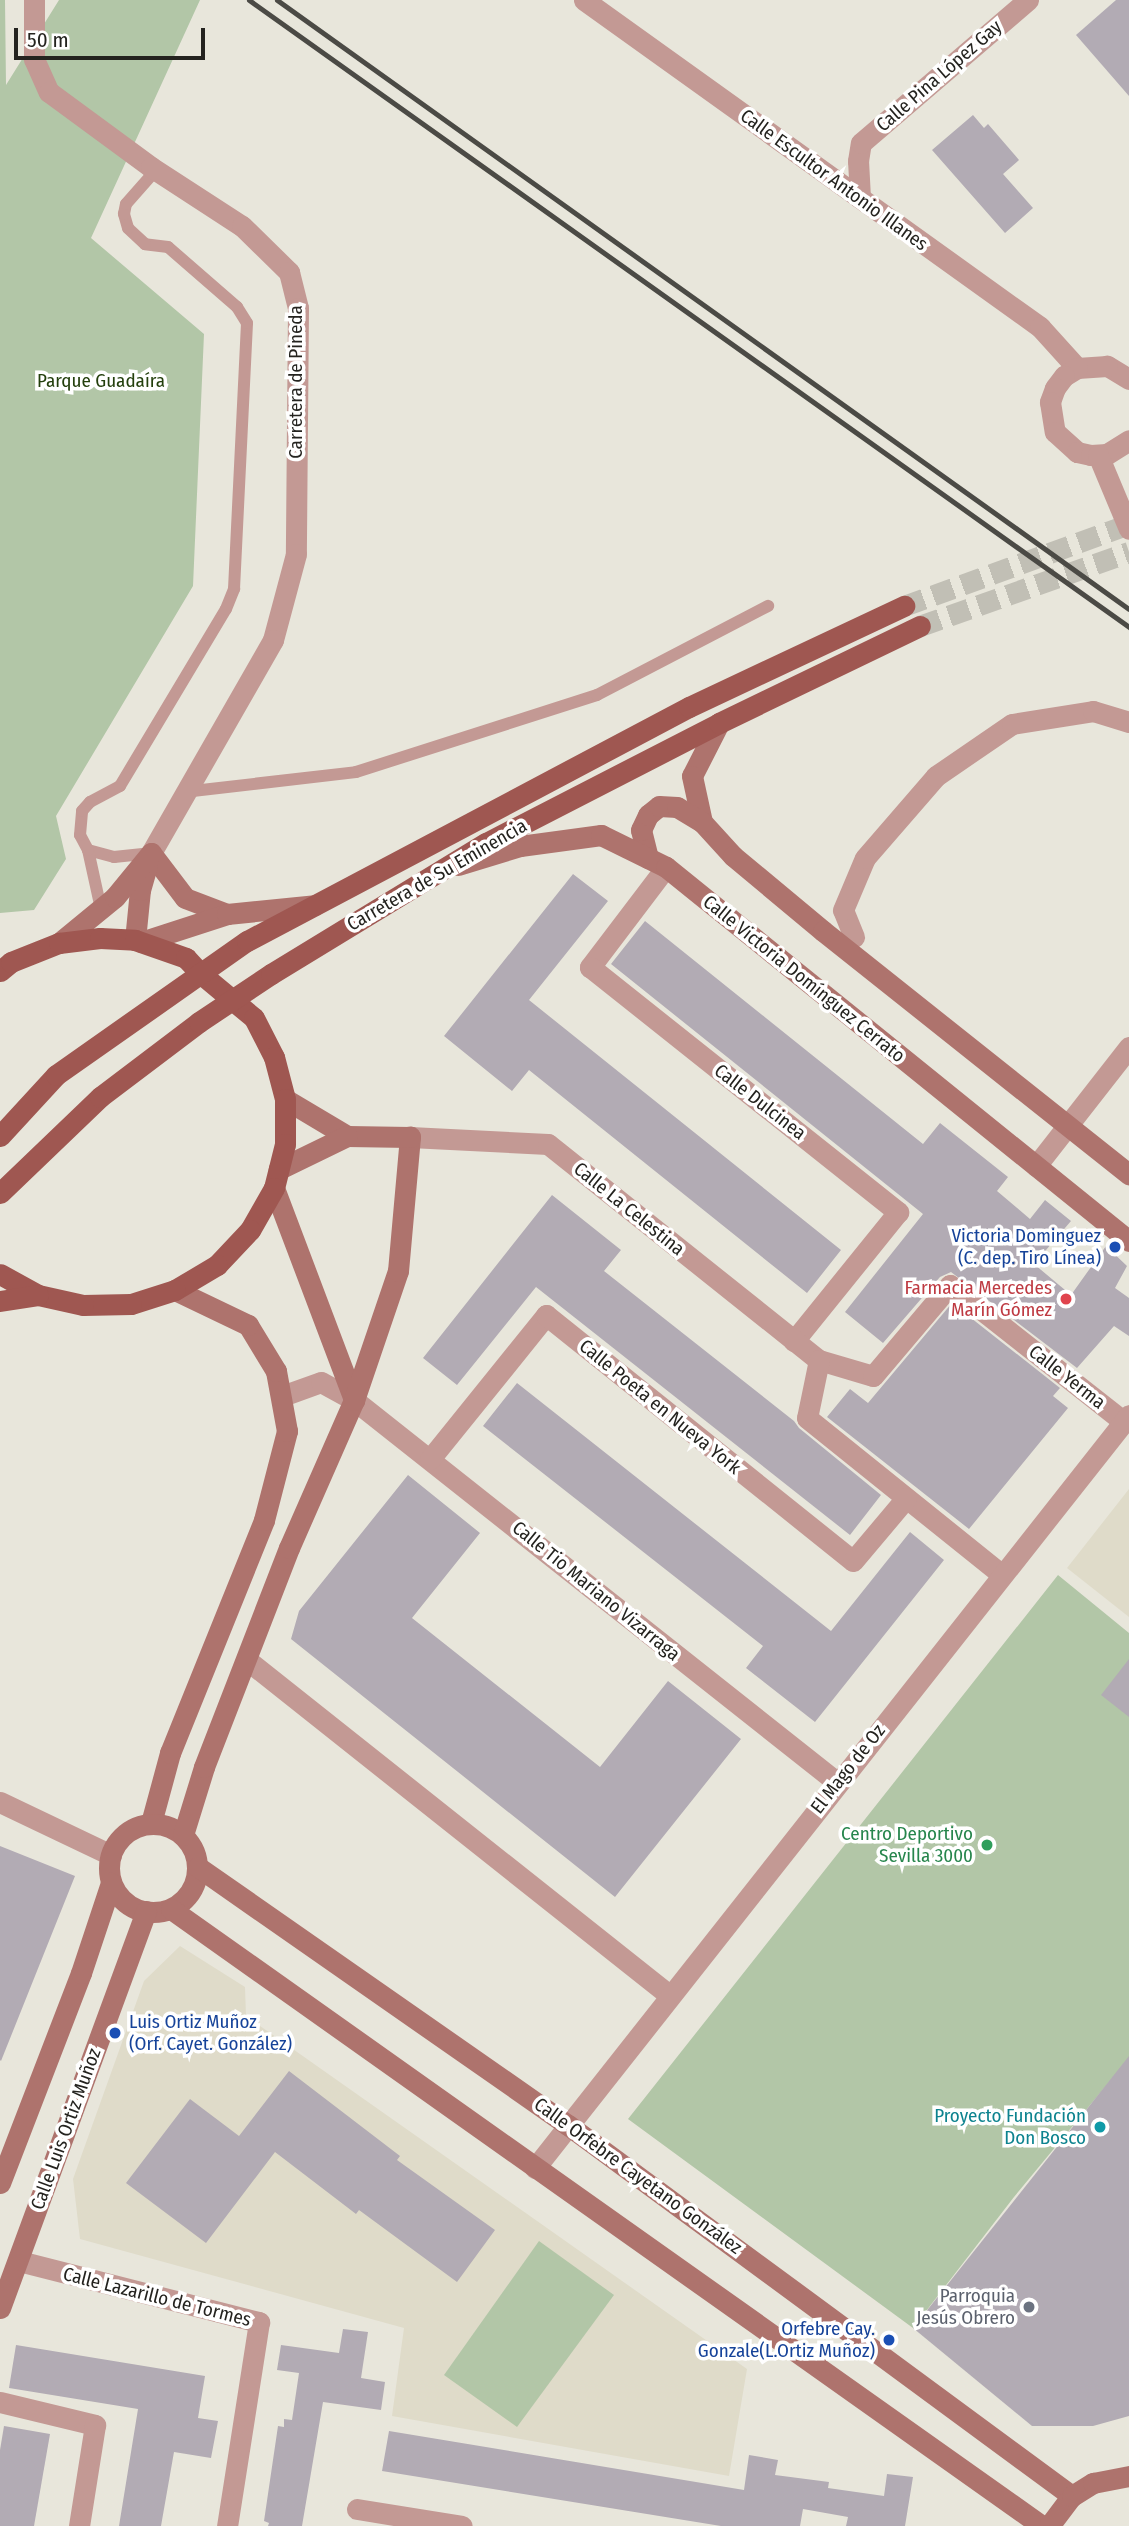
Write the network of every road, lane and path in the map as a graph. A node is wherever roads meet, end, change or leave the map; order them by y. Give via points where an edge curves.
1 (34, 0) edge
2 (584, 0) edge
3 (1028, 0) edge
4 (156, 170) junction
5 (860, 198) junction
6 (1077, 368) junction
7 (1129, 379) edge
8 (1129, 440) edge
9 (1098, 455) junction
10 (1129, 529) edge
11 (768, 606) dead end
12 (904, 606) tunnel mouth
13 (920, 626) tunnel mouth
14 (1129, 722) edge
15 (719, 723) junction
16 (183, 792) junction
17 (702, 822) junction
18 (88, 850) junction
19 (151, 853) junction
20 (657, 863) junction
21 (439, 871) junction
22 (318, 904) junction
23 (102, 909) junction
24 (227, 914) junction
25 (854, 937) dead end
26 (138, 941) junction
27 (59, 943) junction
28 (0, 971) edge
29 (200, 974) junction
30 (232, 1000) junction
31 (1129, 1047) edge
32 (285, 1098) junction
33 (1068, 1126) junction
34 (0, 1136) edge
35 (347, 1136) junction
36 (410, 1137) junction
37 (1036, 1166) junction
38 (1129, 1174) edge
39 (276, 1179) junction
40 (0, 1193) edge
41 (1129, 1241) edge
42 (0, 1274) edge
43 (176, 1290) junction
44 (38, 1294) junction
45 (0, 1301) edge
46 (794, 1341) junction
47 (819, 1360) junction
48 (282, 1396) junction
49 (354, 1400) junction
50 (1126, 1418) edge
51 (430, 1459) junction
52 (906, 1497) junction
53 (1002, 1575) junction
54 (247, 1660) junction
55 (838, 1783) junction
56 (0, 1802) edge
57 (151, 1824) junction
58 (183, 1835) junction
59 (110, 1855) junction
60 (198, 1867) junction
61 (111, 1883) junction
62 (171, 1909) junction
63 (146, 1911) junction
64 (669, 1995) junction
65 (568, 2124) junction
66 (535, 2168) junction
67 (0, 2183) edge
68 (19, 2261) junction
69 (0, 2308) edge
70 (0, 2402) edge
71 (1129, 2476) edge
72 (1072, 2496) junction
73 (357, 2508) dead end
74 (79, 2526) edge
75 (227, 2526) edge
76 (462, 2526) edge
77 (1042, 2526) edge
78 (1049, 2526) edge

1 - 4 street, Carretera de Pineda via 34,59 49,92
2 - 5 street, Calle Escultor Antonio Illanes
3 - 5 street, Calle Pina López Gay via 861,143
4 - 16 street, Carretera de Pineda via 242,226 261,244 289,272 298,307 296,554 273,640
4 - 18 lane via 126,204 128,228 145,244 168,247 237,307 247,323 234,589 120,786 82,811 80,835
5 - 6 street, Calle Escultor Antonio Illanes via 1040,327
6 - 7 street via 1107,366
6 - 9 street via 1055,388 1050,418 1065,444 1077,452
8 - 9 street via 1121,448
9 - 10 street
11 - 16 lane via 597,695 369,768
12 - 22 main road, Carretera de Su Eminencia via 689,707
13 - 15 main road, Carretera de Su Eminencia
14 - 25 street via 1093,710 1012,724 936,776 866,858 843,910
15 - 17 street via 692,776
15 - 21 main road, Carretera de Su Eminencia
16 - 19 street, Carretera de Pineda
17 - 20 street via 677,807 659,806 648,815 641,830
17 - 33 street via 733,856 822,931
18 - 19 lane via 114,857
18 - 23 lane
19 - 23 street
19 - 24 street via 185,898
19 - 26 street via 139,890
20 - 21 street, Calle Victoria Domínguez Cerrato via 601,835 520,846
20 - 37 street, Calle Victoria Domínguez Cerrato
20 - 46 street, Calle Dulcinea via 590,967 898,1212
21 - 30 main road, Carretera de Su Eminencia
22 - 24 street
22 - 29 main road, Carretera de Su Eminencia via 247,941
23 - 27 street
24 - 26 street
26 - 27 main road via 100,938
26 - 29 main road via 186,958
27 - 28 main road
29 - 30 main road
29 - 34 main road, Carretera de Su Eminencia via 56,1075
30 - 32 main road via 254,1018 274,1056
30 - 40 main road, Carretera de Su Eminencia via 100,1097
31 - 33 street
32 - 35 street
32 - 39 main road via 285,1144
33 - 37 street
33 - 38 street
35 - 36 street
35 - 39 street
36 - 46 street, Calle La Celestina via 548,1144
36 - 49 street via 398,1271
37 - 41 street, Calle Victoria Domínguez Cerrato
39 - 43 main road via 250,1230 217,1265
39 - 49 street
42 - 44 main road
43 - 44 main road via 131,1304 83,1305
43 - 48 street via 248,1325 276,1371
44 - 45 main road
46 - 47 street, Calle La Celestina
47 - 50 street, Calle Yerma via 873,1376 950,1285
47 - 52 street via 807,1418
48 - 49 street, Calle Tio Mariano Vizarraga via 321,1382
48 - 57 street via 287,1431 264,1520 170,1753
49 - 51 street, Calle Tio Mariano Vizarraga
49 - 54 street via 289,1548
50 - 53 street, El Mago de Oz
51 - 52 street, Calle Poeta en Nueva York via 547,1315 853,1562
51 - 55 street, Calle Tio Mariano Vizarraga
52 - 53 street
53 - 55 street, El Mago de Oz
54 - 58 street via 204,1767
54 - 64 street
55 - 64 street, El Mago de Oz
56 - 59 street
57 - 58 street via 163,1824
57 - 59 street via 126,1832
58 - 60 street
59 - 61 street
60 - 62 street via 193,1887
60 - 65 street, Calle Orfebre Cayetano González
61 - 63 street via 129,1906
61 - 67 street
62 - 63 street
62 - 66 street
63 - 68 street, Calle Luis Ortiz Muñoz
64 - 65 street, El Mago de Oz
65 - 66 street, El Mago de Oz
65 - 72 street, Calle Orfebre Cayetano González
66 - 77 street
68 - 69 street, Calle Luis Ortiz Muñoz
68 - 75 street, Calle Lazarillo de Tormes via 259,2322
70 - 74 street via 95,2425
71 - 72 street via 1093,2483
72 - 78 street
73 - 76 street

